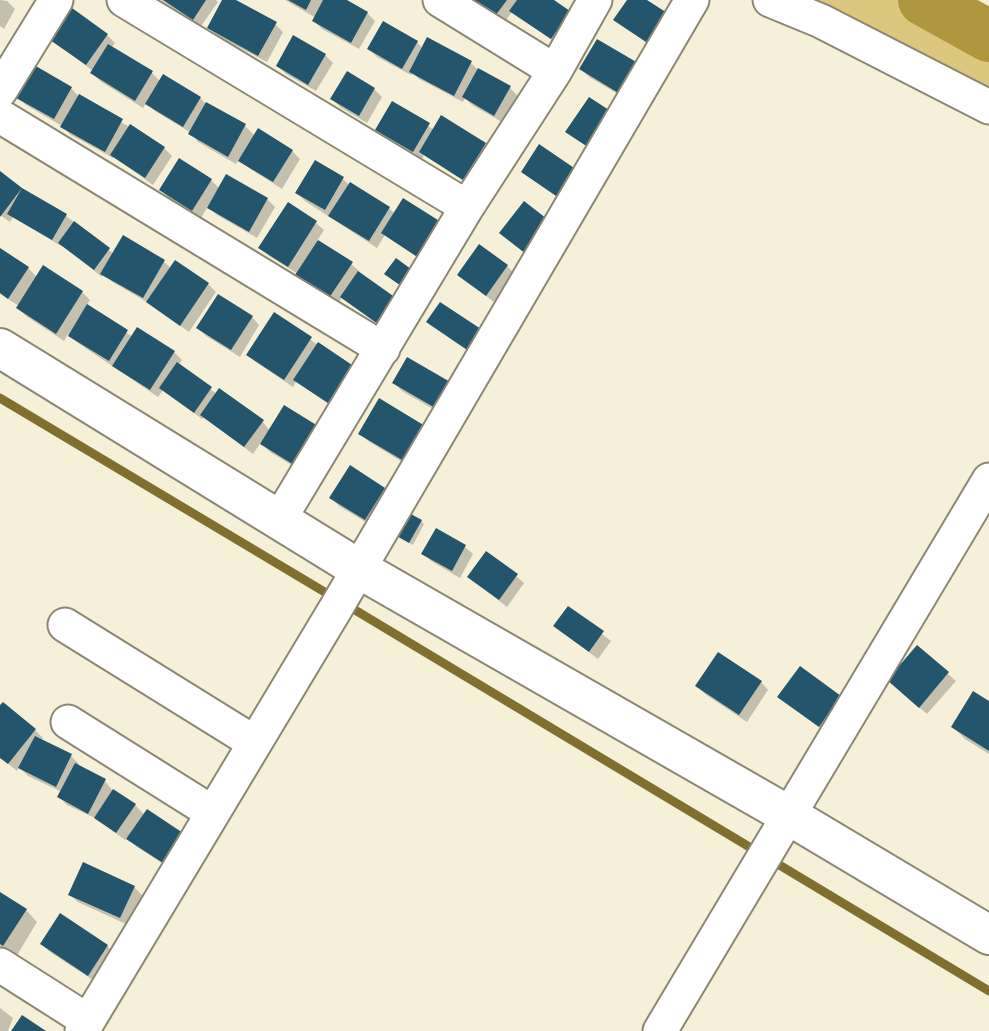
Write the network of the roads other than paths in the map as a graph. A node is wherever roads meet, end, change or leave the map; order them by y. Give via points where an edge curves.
1 (56, 0) edge
2 (124, 0) edge
3 (440, 0) edge
4 (595, 0) edge
5 (692, 0) edge
6 (770, 0) edge
7 (555, 71) junction
8 (0, 91) edge
9 (989, 107) edge
10 (0, 116) edge
11 (467, 207) junction
12 (0, 348) edge
13 (383, 349) junction
14 (989, 480) edge
15 (279, 520) junction
16 (347, 589) junction
17 (65, 625) dead end
18 (68, 722) dead end
19 (255, 743) junction
20 (213, 813) junction
21 (774, 840) junction
22 (989, 935) edge
23 (0, 965) edge
24 (85, 1026) edge
25 (660, 1031) edge

1 - 8 street
2 - 11 street
3 - 7 street
4 - 7 street
5 - 16 street
6 - 9 street
7 - 11 street
10 - 13 street
11 - 13 street
12 - 15 street
13 - 15 street
14 - 21 street
15 - 16 street
16 - 19 street
16 - 21 street
17 - 19 street
18 - 20 street
19 - 20 street
20 - 24 street
21 - 22 street
21 - 25 street
23 - 24 street

